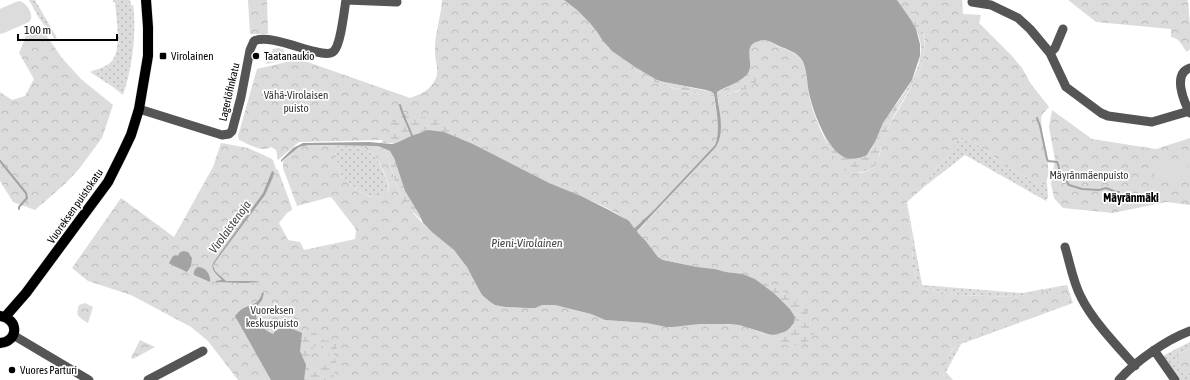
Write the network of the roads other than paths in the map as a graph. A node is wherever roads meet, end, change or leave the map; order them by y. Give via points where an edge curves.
1 (146, 0) edge
2 (346, 0) edge
3 (397, 2) dead end
4 (972, 2) dead end
5 (1063, 29) dead end
6 (1050, 53) junction
7 (1190, 68) edge
8 (139, 110) junction
9 (1189, 112) edge
10 (1065, 247) dead end
11 (6, 318) edge
12 (1190, 331) edge
13 (13, 335) junction
14 (1, 345) edge
15 (1154, 350) junction
16 (202, 352) dead end
17 (1135, 366) junction
18 (89, 380) edge
19 (148, 380) edge
20 (1119, 380) edge
21 (1175, 380) edge

1 - 8 main road, Vuoreksen puistokatu via 148,56
2 - 3 street
2 - 8 street, Lagerlöfinkatu via 337,45 330,54 321,54 283,42 257,40 252,44 241,97 229,134 222,135
4 - 6 street via 991,5 1018,18
5 - 6 street via 1055,48
6 - 9 street via 1066,87 1101,114 1152,122
7 - 9 street via 1183,73 1181,81
8 - 11 main road, Vuoreksen puistokatu via 131,135 108,182
10 - 17 street via 1077,288 1085,304
11 - 13 main road via 14,331
12 - 15 street
13 - 14 main road via 9,341
13 - 18 street
15 - 17 street
15 - 21 street
16 - 19 street
17 - 20 street

